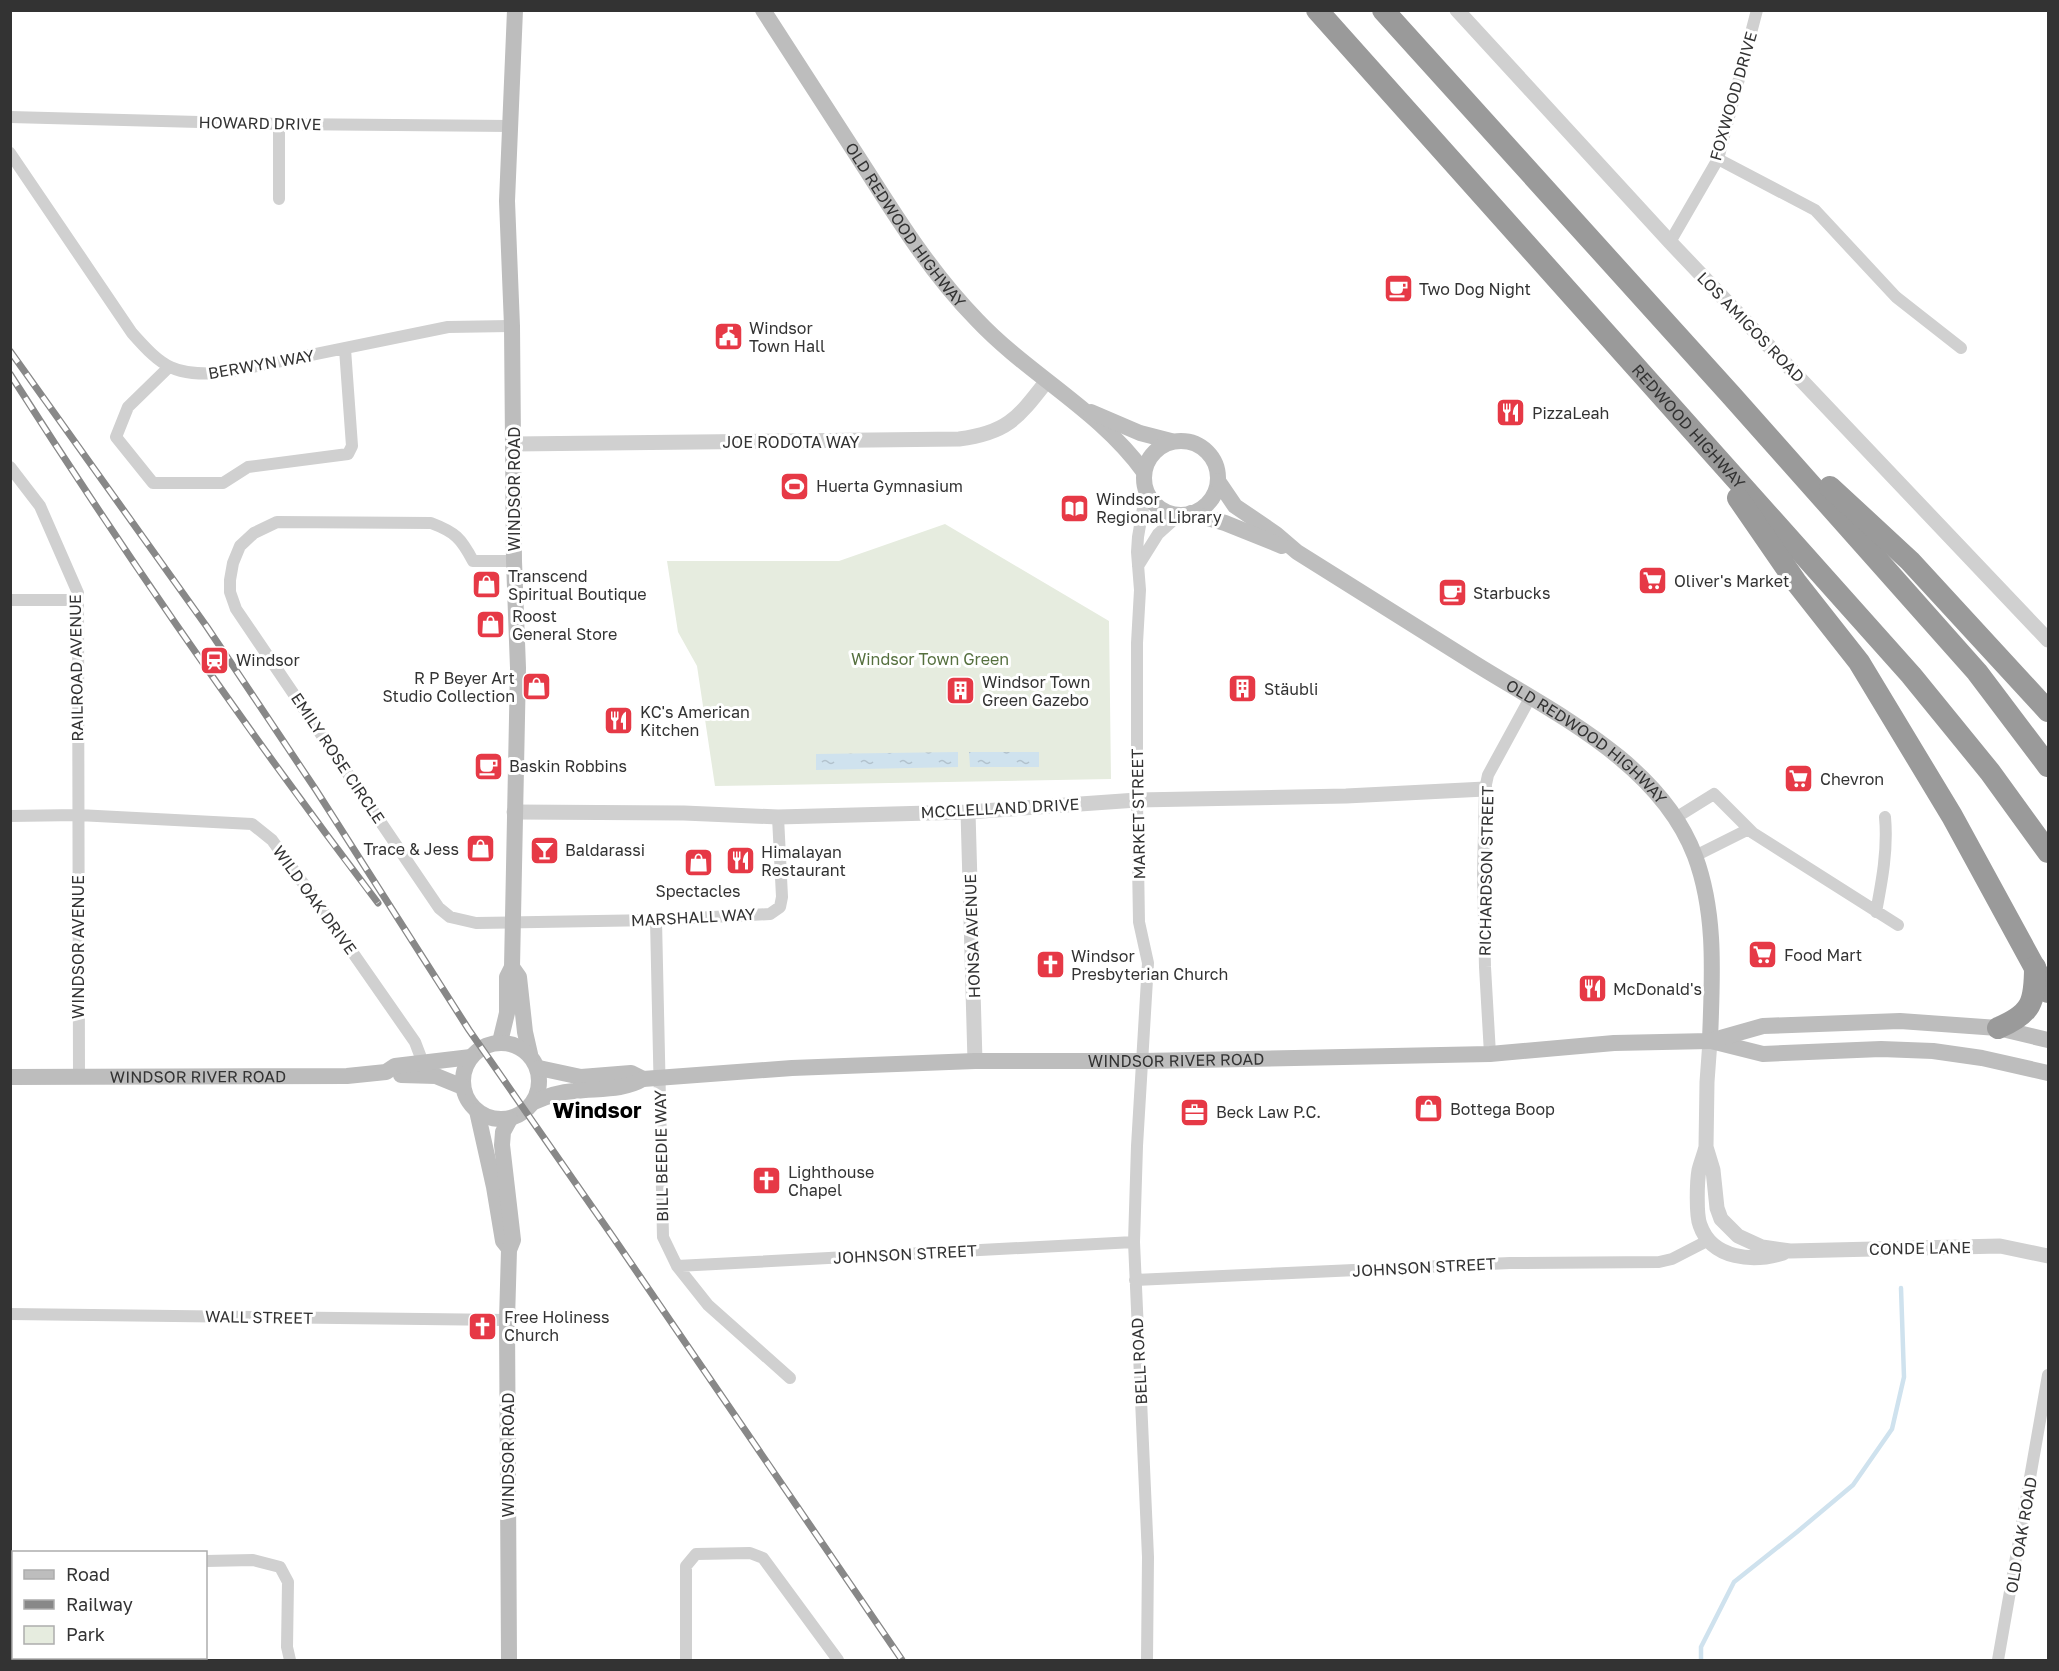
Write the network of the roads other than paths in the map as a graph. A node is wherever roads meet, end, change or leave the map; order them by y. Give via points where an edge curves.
1 (515, 10) edge
2 (764, 10) edge
3 (1317, 10) edge
4 (1383, 10) edge
5 (1456, 10) edge
6 (1757, 10) edge
7 (10, 117) edge
8 (279, 124) junction
9 (510, 126) junction
10 (10, 153) edge
11 (1718, 159) junction
12 (279, 199) dead end
13 (1670, 242) junction
14 (512, 326) junction
15 (1961, 348) dead end
16 (345, 349) junction
17 (168, 368) junction
18 (1046, 382) junction
19 (1731, 396) junction
20 (1084, 409) junction
21 (1686, 422) junction
22 (1172, 441) junction
23 (514, 444) junction
24 (10, 467) edge
25 (1143, 472) junction
26 (1218, 482) junction
27 (1146, 491) junction
28 (1185, 514) junction
29 (1297, 552) junction
30 (514, 561) junction
31 (1138, 567) junction
32 (10, 600) edge
33 (76, 600) junction
34 (2049, 640) edge
35 (1530, 698) junction
36 (2049, 711) edge
37 (2049, 766) edge
38 (1485, 789) junction
39 (1137, 800) junction
40 (514, 812) junction
41 (968, 812) junction
42 (78, 815) junction
43 (10, 816) edge
44 (778, 817) junction
45 (1677, 817) junction
46 (1885, 817) dead end
47 (1749, 829) junction
48 (2049, 852) edge
49 (1695, 856) junction
50 (1876, 912) junction
51 (656, 920) junction
52 (513, 923) junction
53 (1898, 925) dead end
54 (2035, 965) junction
55 (512, 967) junction
56 (2049, 992) edge
57 (1998, 1028) junction
58 (2049, 1040) edge
59 (1710, 1041) junction
60 (500, 1042) junction
61 (1490, 1054) junction
62 (471, 1057) junction
63 (534, 1061) junction
64 (975, 1061) junction
65 (1143, 1061) junction
66 (423, 1063) junction
67 (386, 1072) junction
68 (2049, 1072) edge
69 (10, 1077) edge
70 (79, 1078) junction
71 (651, 1079) junction
72 (463, 1087) junction
73 (534, 1102) junction
74 (477, 1111) junction
75 (510, 1119) junction
76 (1706, 1148) junction
77 (1708, 1240) junction
78 (1134, 1242) junction
79 (509, 1250) junction
80 (1790, 1251) junction
81 (2049, 1256) edge
82 (677, 1266) junction
83 (1135, 1280) junction
84 (10, 1314) edge
85 (507, 1320) junction
86 (2049, 1374) edge
87 (790, 1378) dead end
88 (207, 1561) edge
89 (290, 1660) edge
90 (509, 1660) edge
91 (686, 1660) edge
92 (838, 1660) edge
93 (1147, 1660) edge
94 (1998, 1660) edge

1 - 9 main road, WINDSOR ROAD
2 - 18 main road, OLD REDWOOD HIGHWAY via 929,265 977,321
3 - 21 highway, REDWOOD HIGHWAY
4 - 19 highway
5 - 13 street, LOS AMIGOS ROAD
6 - 11 street, FOXWOOD DRIVE
7 - 8 street, HOWARD DRIVE
8 - 9 street, HOWARD DRIVE
8 - 12 street
9 - 14 main road, WINDSOR ROAD via 507,201
10 - 17 street via 132,333
11 - 13 street, FOXWOOD DRIVE
11 - 15 street via 1815,210 1896,297
13 - 34 street, LOS AMIGOS ROAD
14 - 16 street, BERWYN WAY via 448,327
14 - 23 main road, WINDSOR ROAD
16 - 17 street, BERWYN WAY via 223,373 196,374
16 - 17 street via 352,446 348,454 248,467 223,483 153,483 116,437 128,407
18 - 20 main road, OLD REDWOOD HIGHWAY
18 - 23 street, JOE RODOTA WAY via 1010,424 983,436 959,439
19 - 36 highway via 1910,561
19 - 37 highway via 1977,672
20 - 22 main road, OLD REDWOOD HIGHWAY via 1140,433
20 - 25 main road, OLD REDWOOD HIGHWAY via 1127,449
21 - 48 highway, REDWOOD HIGHWAY via 1911,675
21 - 54 highway via 1796,582 1859,662 1952,816
22 - 25 main road via 1153,453
22 - 26 main road via 1184,440 1204,449 1212,457
23 - 30 main road, WINDSOR ROAD
24 - 33 street, RAILROAD AVENUE via 40,506 78,593
25 - 27 main road
26 - 28 main road via 1202,509
26 - 29 main road, OLD REDWOOD HIGHWAY via 1235,506
27 - 28 main road via 1159,508
27 - 31 street, MARKET STREET via 1138,537
28 - 29 main road, OLD REDWOOD HIGHWAY via 1225,523
28 - 31 street via 1158,534
29 - 35 main road, OLD REDWOOD HIGHWAY
30 - 40 main road, WINDSOR ROAD via 518,668
30 - 52 street, EMILY ROSE CIRCLE via 473,561 462,540 431,523 277,522 254,533 240,546 233,563 230,592 236,609 439,908 462,921
31 - 39 street, MARKET STREET
32 - 33 street
33 - 42 street, RAILROAD AVENUE
35 - 38 street, RICHARDSON STREET via 1488,775
35 - 45 main road, OLD REDWOOD HIGHWAY via 1610,750
38 - 39 street, MCCLELLAND DRIVE
38 - 61 street, RICHARDSON STREET via 1483,875
39 - 41 street, MCCLELLAND DRIVE
39 - 65 street, MARKET STREET via 1139,922 1148,963
40 - 44 street, MCCLELLAND DRIVE
40 - 52 main road, WINDSOR ROAD
41 - 44 street, MCCLELLAND DRIVE
41 - 64 street, HONSA AVENUE
42 - 43 street, WILD OAK DRIVE
42 - 66 street, WILD OAK DRIVE via 252,825 272,840 415,1042
42 - 70 street, WINDSOR AVENUE
44 - 51 street, MARSHALL WAY via 780,907 770,914
45 - 47 street via 1714,794
45 - 49 main road, OLD REDWOOD HIGHWAY
46 - 50 street via 1883,874
47 - 49 street
47 - 50 street
49 - 59 main road, OLD REDWOOD HIGHWAY via 1709,910
50 - 53 street
51 - 52 street, MARSHALL WAY
51 - 71 street, BILL BEEDIE WAY
52 - 55 main road, WINDSOR ROAD
54 - 56 highway
54 - 57 highway via 2035,993 2028,1009 2015,1021
55 - 60 main road, WINDSOR ROAD via 507,977 507,1013
55 - 63 main road, WINDSOR ROAD via 519,977 525,1032
57 - 58 main road
57 - 59 main road via 1900,1021 1763,1026
59 - 61 main road, WINDSOR RIVER ROAD via 1614,1043
59 - 68 main road via 1763,1054 1933,1051
59 - 76 street, CONDE LANE
60 - 62 main road via 481,1048
60 - 63 main road via 516,1045
61 - 65 main road, WINDSOR RIVER ROAD
62 - 66 main road, WINDSOR RIVER ROAD
62 - 72 main road via 463,1074
63 - 71 main road, WINDSOR RIVER ROAD via 581,1077 631,1073
63 - 73 main road via 539,1085
64 - 65 main road, WINDSOR RIVER ROAD
64 - 71 main road, WINDSOR RIVER ROAD via 792,1068
65 - 78 street, BELL ROAD
66 - 67 main road, WINDSOR RIVER ROAD via 395,1066
67 - 70 main road, WINDSOR RIVER ROAD via 347,1076
67 - 72 main road, WINDSOR RIVER ROAD via 436,1076
69 - 70 main road, WINDSOR RIVER ROAD
71 - 73 main road, WINDSOR RIVER ROAD via 632,1086 551,1094
71 - 82 street, BILL BEEDIE WAY via 663,1237
72 - 74 main road
73 - 75 main road
74 - 75 main road via 491,1118
74 - 79 main road, WINDSOR ROAD via 503,1240
75 - 79 main road, WINDSOR ROAD via 502,1145 513,1240
76 - 77 street, CONDE LANE via 1699,1172 1698,1211 1699,1224
76 - 80 street, CONDE LANE via 1721,1219 1750,1242
77 - 80 street, CONDE LANE via 1726,1254 1749,1259
77 - 83 street, JOHNSON STREET via 1659,1262 1510,1263
78 - 82 street, JOHNSON STREET
78 - 83 street, BELL ROAD
79 - 85 main road, WINDSOR ROAD
80 - 81 street, CONDE LANE via 2000,1246
82 - 87 street, BILL BEEDIE WAY via 708,1305
83 - 93 street, BELL ROAD via 1148,1557
84 - 85 street, WALL STREET
85 - 90 main road, WINDSOR ROAD
86 - 94 street, OLD OAK ROAD
88 - 89 street via 253,1560 280,1567 288,1582
91 - 92 street via 686,1566 696,1554 729,1553 750,1553 763,1558

